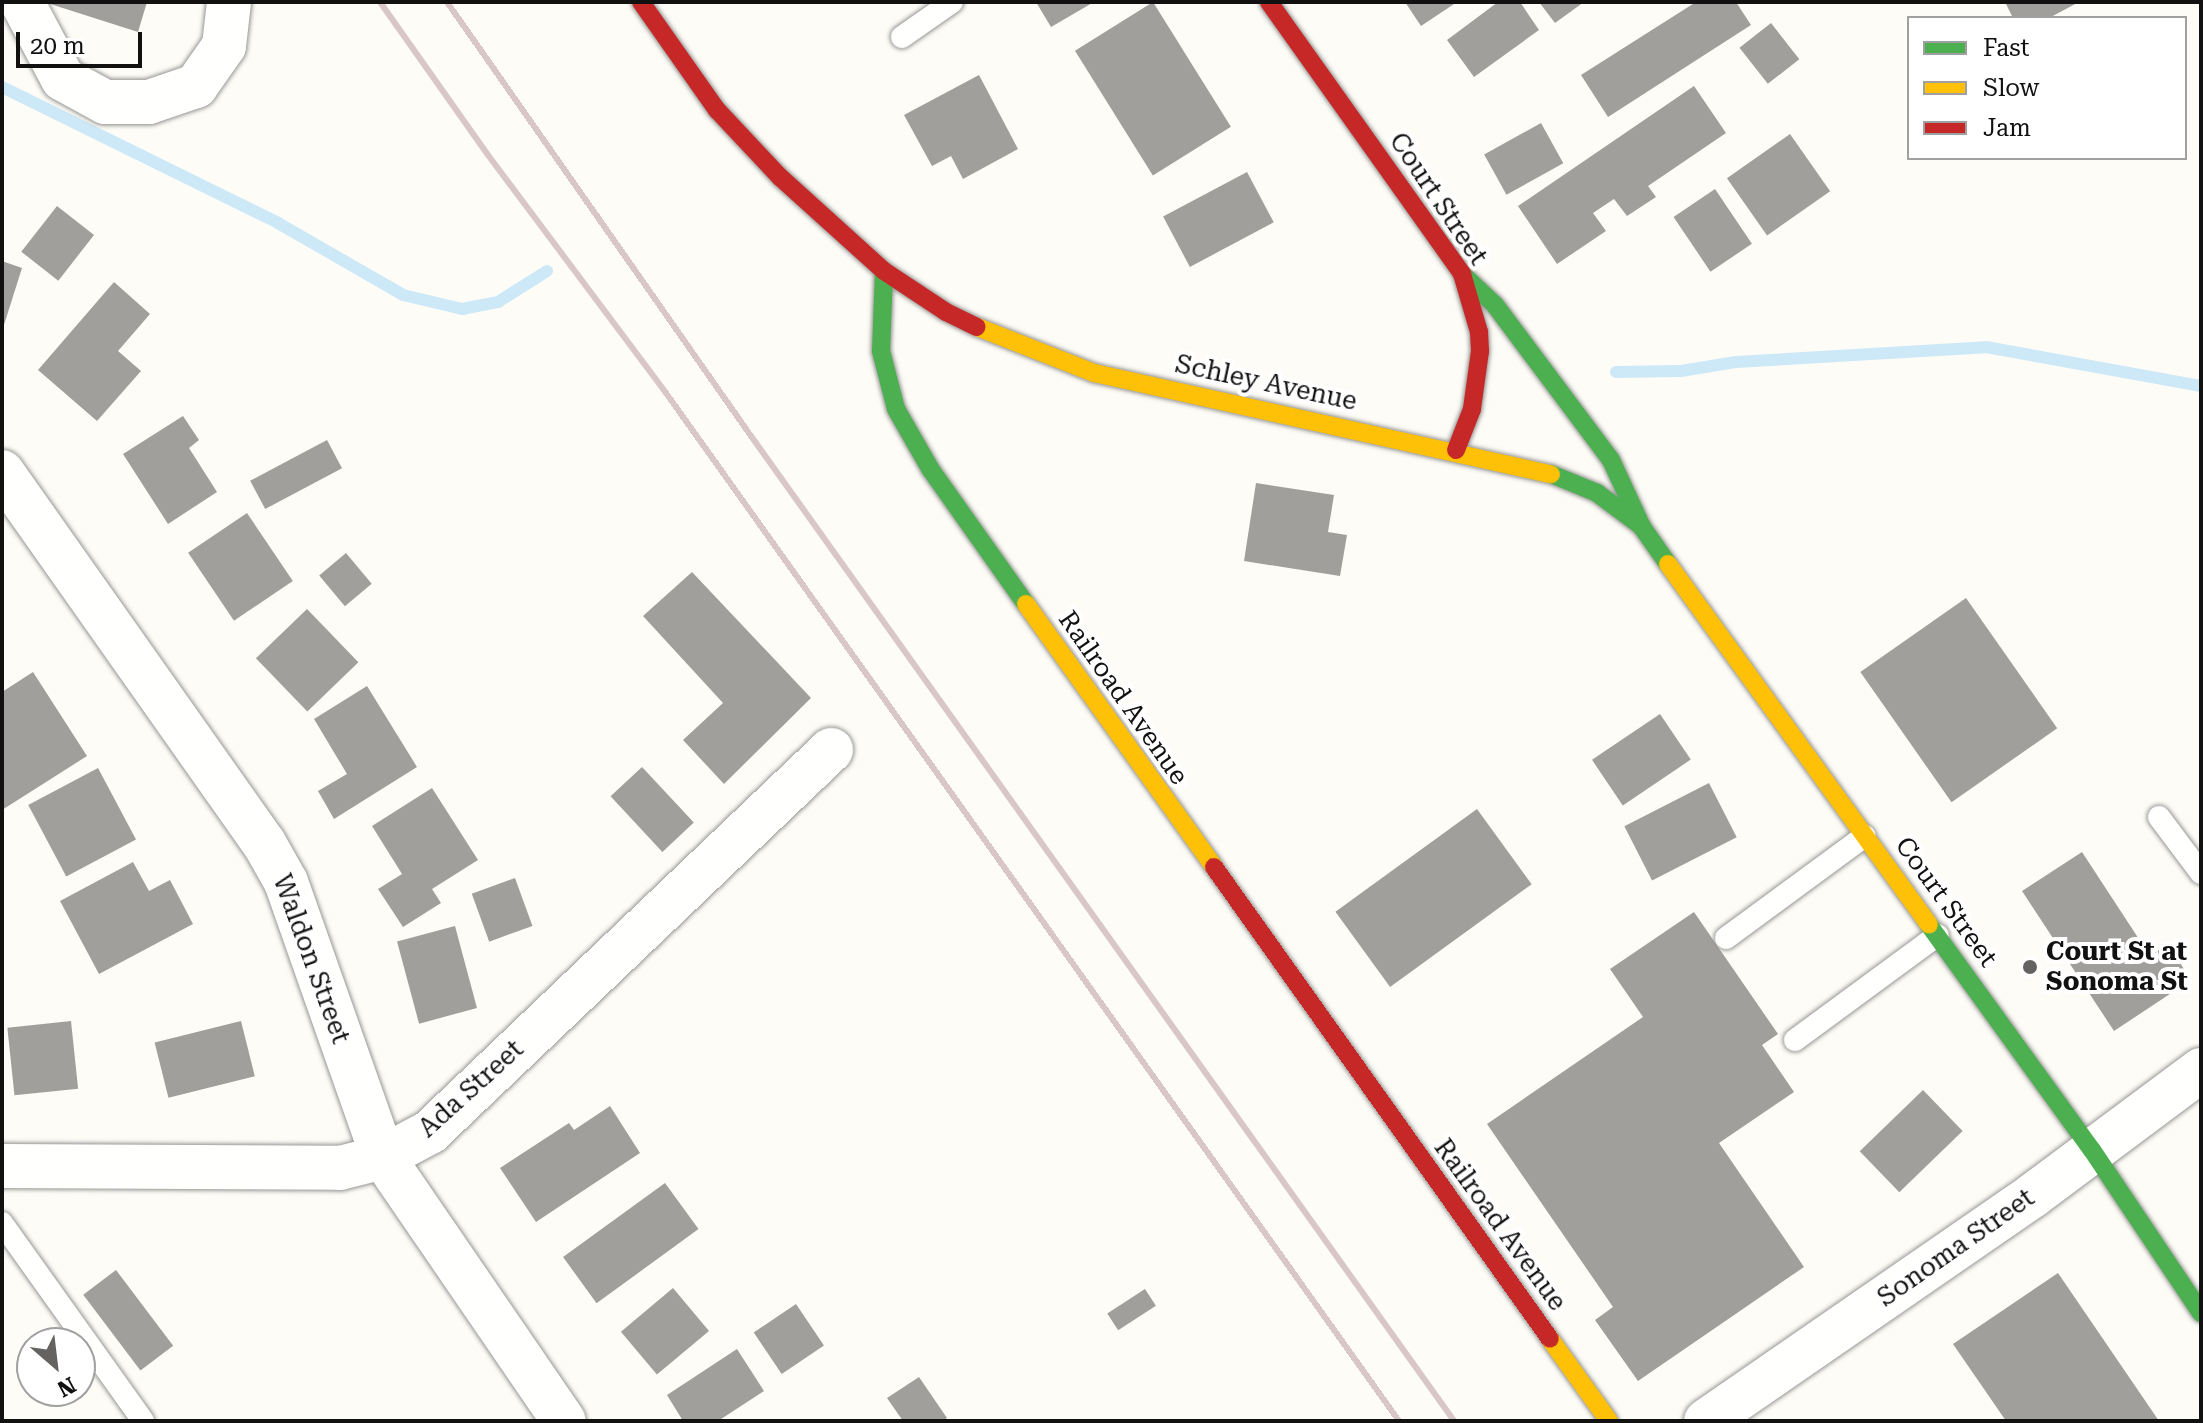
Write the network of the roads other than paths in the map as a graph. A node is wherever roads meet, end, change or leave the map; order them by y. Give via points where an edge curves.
1 (22, 2) edge
2 (229, 2) edge
3 (641, 2) edge
4 (952, 2) edge
5 (1269, 2) edge
6 (902, 37) dead end
7 (884, 271) junction
8 (1462, 274) junction
9 (1456, 450) junction
10 (2, 472) edge
11 (1642, 527) junction
12 (831, 750) dead end
13 (2159, 817) dead end
14 (1865, 836) junction
15 (2201, 873) edge
16 (1938, 935) junction
17 (1726, 938) dead end
18 (1795, 1040) dead end
19 (2201, 1070) edge
20 (2092, 1150) junction
21 (383, 1157) junction
22 (2, 1166) edge
23 (2, 1223) edge
24 (2201, 1313) edge
25 (143, 1421) edge
26 (564, 1421) edge
27 (1609, 1421) edge
28 (1706, 1421) edge

1 - 2 street via 63,79 105,102 149,102 196,86 224,46
3 - 7 main road via 717,110 780,177
4 - 6 lane
5 - 8 main road, Court Street
7 - 9 main road, Schley Avenue via 975,325 1094,373
7 - 27 main road, Railroad Avenue via 885,371 896,409 931,470
8 - 9 main road, Court Street via 1480,351 1472,409
8 - 11 main road via 1495,305 1611,460
9 - 11 main road, Schley Avenue via 1564,476
10 - 21 street, Waldon Street via 264,843 286,882
11 - 14 main road, Court Street
12 - 21 street, Ada Street via 430,1132
13 - 15 lane
14 - 16 main road, Court Street
14 - 17 lane
16 - 18 lane
16 - 20 main road, Court Street
19 - 20 street, Sonoma Street
20 - 24 main road, Court Street
20 - 28 street, Sonoma Street
21 - 22 street, Ada Street via 340,1168
21 - 26 street, Waldon Street
23 - 25 lane

